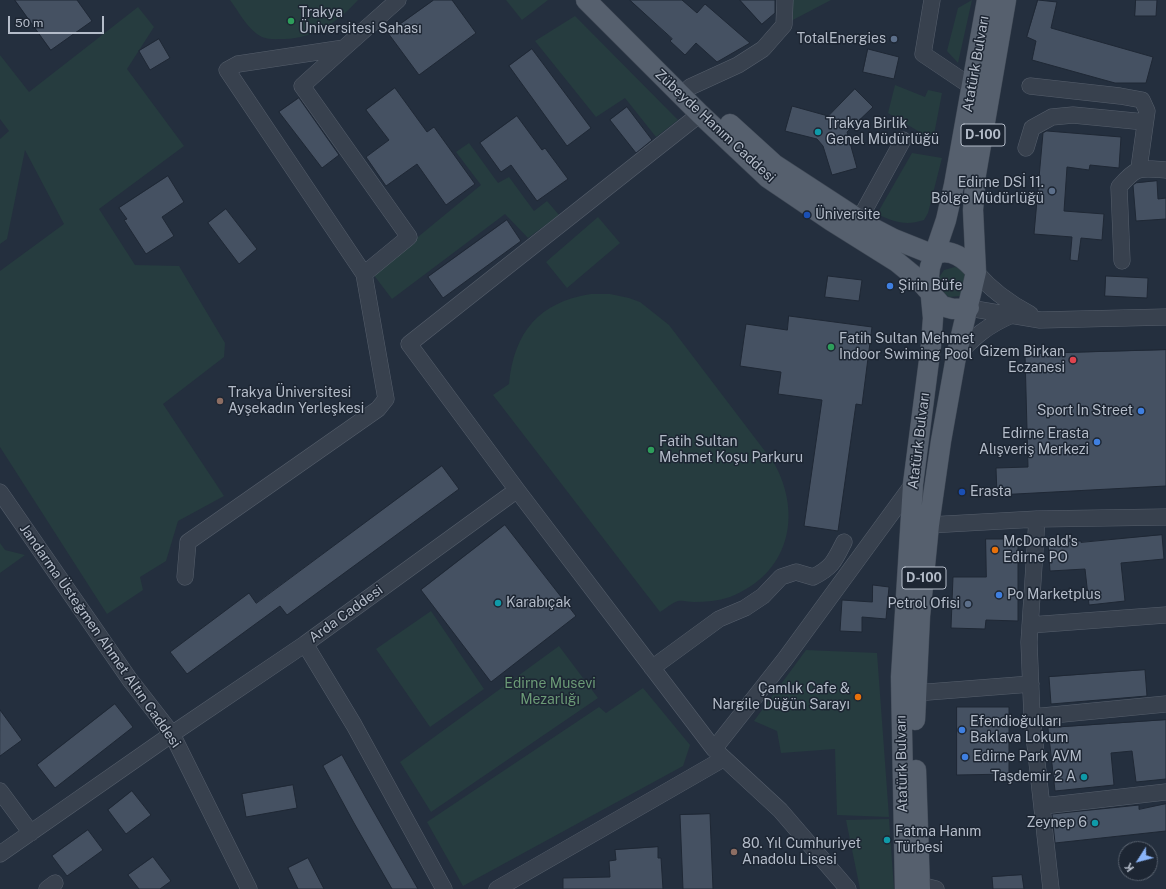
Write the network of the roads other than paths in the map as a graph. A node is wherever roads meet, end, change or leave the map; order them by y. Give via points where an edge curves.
1 (398, 0) edge
2 (586, 0) edge
3 (603, 0) edge
4 (785, 0) edge
5 (932, 0) edge
6 (988, 0) edge
7 (1006, 0) edge
8 (344, 48) junction
9 (1030, 86) dead end
10 (690, 87) junction
11 (972, 87) junction
12 (700, 114) junction
13 (1145, 122) junction
14 (903, 140) dead end
15 (1026, 148) dead end
16 (1140, 168) junction
17 (1166, 170) edge
18 (859, 220) junction
19 (934, 255) junction
20 (1122, 260) dead end
21 (976, 272) junction
22 (364, 274) junction
23 (931, 294) junction
24 (968, 308) junction
25 (1012, 315) junction
26 (1166, 317) edge
27 (1040, 320) junction
28 (956, 357) junction
29 (913, 484) junction
30 (517, 490) junction
31 (0, 492) edge
32 (1166, 517) edge
33 (1037, 519) junction
34 (929, 525) junction
35 (844, 542) dead end
36 (185, 577) dead end
37 (1166, 615) edge
38 (1030, 625) junction
39 (305, 644) junction
40 (652, 668) junction
41 (1031, 684) junction
42 (915, 693) junction
43 (1166, 704) edge
44 (1032, 717) junction
45 (172, 734) junction
46 (719, 754) junction
47 (0, 791) edge
48 (1166, 792) edge
49 (1043, 806) junction
50 (31, 833) junction
51 (0, 854) edge
52 (920, 888) edge
53 (249, 889) edge
54 (444, 889) edge
55 (497, 889) edge
56 (848, 889) edge
57 (1051, 889) edge

1 - 8 street
2 - 12 main road, Zübeyde Hanım Caddesi
3 - 10 main road, Zübeyde Hanım Caddesi
4 - 10 street via 784,25 762,49 738,65
5 - 11 street via 923,54
6 - 11 main road, Atatürk Bulvarı / D-100
7 - 21 main road, Atatürk Bulvarı / D-100 via 976,174 973,210
8 - 22 street via 302,86 409,237
8 - 22 street via 238,64 227,70
9 - 13 street via 1142,100 1147,111
10 - 18 main road, Zübeyde Hanım Caddesi via 774,164
11 - 19 main road, Atatürk Bulvarı / D-100 via 946,220
12 - 23 main road, Zübeyde Hanım Caddesi via 768,178 897,262
12 - 30 street via 409,344
13 - 15 street via 1073,115 1052,116 1032,128
13 - 16 street
14 - 18 street
16 - 17 street
16 - 20 street via 1119,188
18 - 19 main road, Zübeyde Hanım Caddesi via 894,239
19 - 21 main road via 949,253 963,257
19 - 23 main road, Atatürk Bulvarı / D-100 via 929,276
21 - 24 main road, Atatürk Bulvarı / D-100
21 - 27 street via 1000,296
22 - 36 street via 386,399 378,409 188,542
23 - 24 main road via 942,306 953,309
23 - 29 main road, Atatürk Bulvarı / D-100 via 931,345
24 - 25 street
24 - 28 main road, Atatürk Bulvarı / D-100
25 - 27 street
25 - 28 street via 984,329
26 - 27 street
28 - 34 main road, Atatürk Bulvarı / D-100
29 - 46 street
29 - 52 main road, Atatürk Bulvarı / D-100 via 901,677
30 - 39 street, Arda Caddesi
30 - 40 street
31 - 45 street, Jandarma Üsteğmen Ahmet Altın Caddesi via 130,680
32 - 33 street
33 - 34 street
33 - 38 street
34 - 42 main road, Atatürk Bulvarı / D-100
35 - 40 street via 836,560 827,570 813,577 796,572 781,577 763,596 719,619
37 - 38 street
38 - 41 street
39 - 45 street, Arda Caddesi
39 - 54 street via 354,724
40 - 46 street
41 - 42 street
41 - 44 street
42 - 52 main road, Atatürk Bulvarı / D-100
43 - 44 street
44 - 49 street
45 - 50 street, Arda Caddesi
45 - 53 street, Jandarma Üsteğmen Ahmet Altın Caddesi
46 - 55 street
46 - 56 street via 780,810
47 - 50 street
48 - 49 street
49 - 57 street
50 - 51 street, Arda Caddesi

